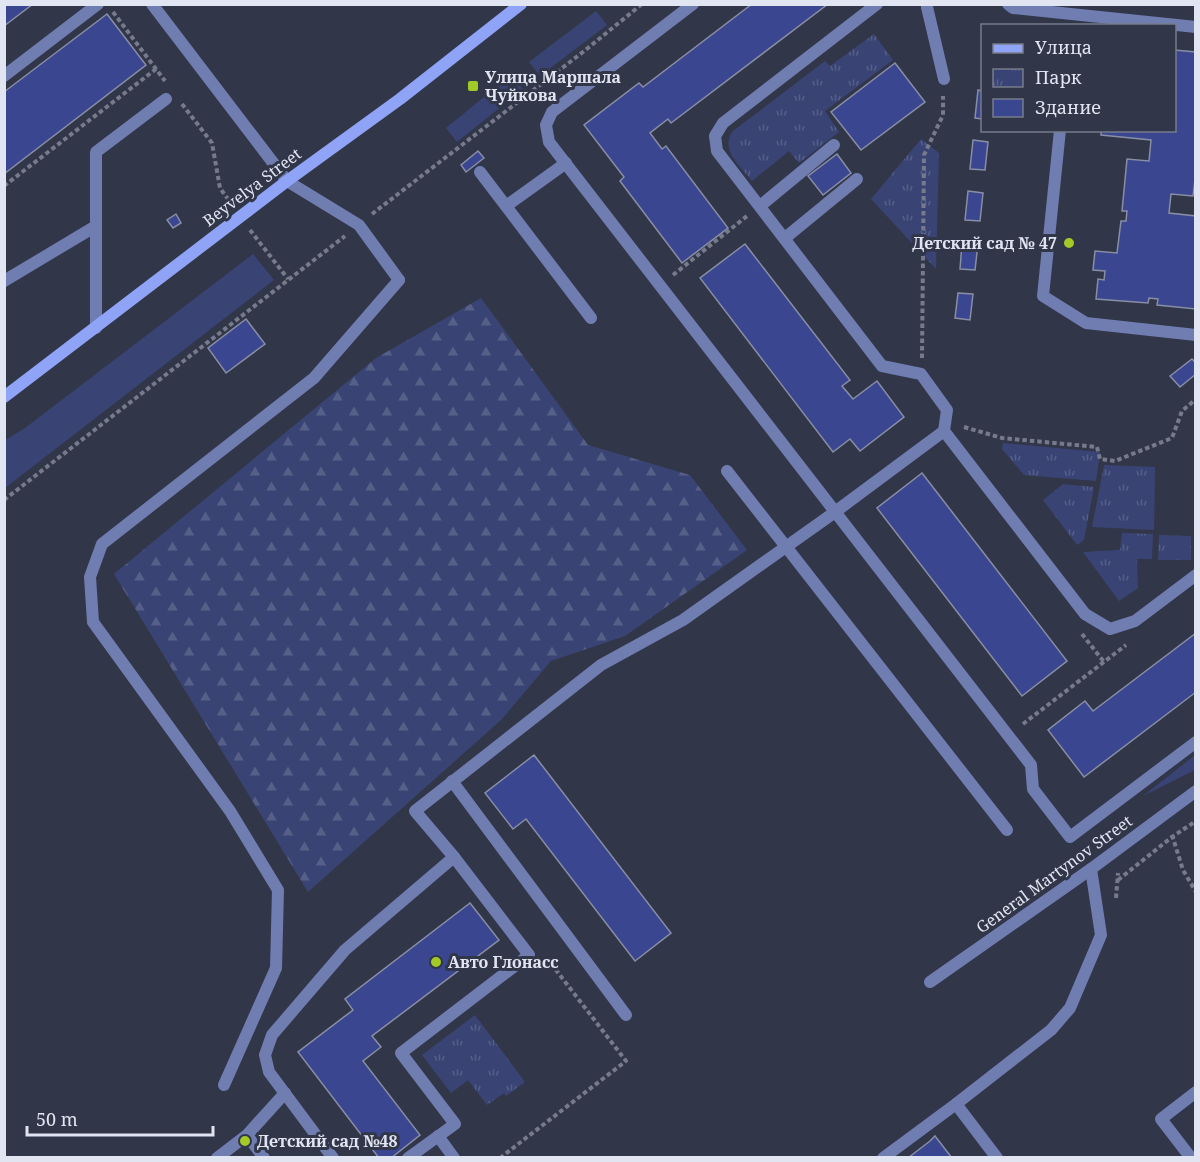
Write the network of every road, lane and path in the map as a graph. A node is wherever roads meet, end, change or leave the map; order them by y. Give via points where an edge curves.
1 (98, 4) edge
2 (108, 4) edge
3 (152, 4) edge
4 (521, 4) edge
5 (642, 4) edge
6 (693, 4) edge
7 (877, 4) edge
8 (1008, 4) edge
9 (928, 5) edge
10 (1072, 20) edge
11 (1143, 24) edge
12 (1176, 26) edge
13 (1196, 27) edge
14 (156, 69) junction
15 (4, 76) edge
16 (944, 79) joint
17 (171, 95) junction
18 (1060, 132) edge
19 (834, 145) dead end
20 (566, 163) junction
21 (480, 172) dead end
22 (857, 179) dead end
23 (287, 181) junction
24 (4, 186) edge
25 (506, 206) junction
26 (760, 206) junction
27 (240, 216) junction
28 (359, 225) junction
29 (96, 226) junction
30 (785, 238) junction
31 (288, 279) junction
32 (4, 281) edge
33 (660, 284) junction
34 (591, 318) dead end
35 (96, 328) junction
36 (1196, 335) edge
37 (921, 374) junction
38 (4, 398) edge
39 (1196, 399) edge
40 (945, 426) junction
41 (727, 471) dead end
42 (4, 501) edge
43 (835, 512) junction
44 (786, 547) junction
45 (1196, 575) edge
46 (1131, 641) dead end
47 (1008, 735) junction
48 (1196, 742) edge
49 (452, 782) junction
50 (1196, 791) edge
51 (1165, 814) junction
52 (1196, 821) edge
53 (1007, 830) dead end
54 (1172, 837) junction
55 (454, 857) junction
56 (1091, 869) junction
57 (1117, 881) dead end
58 (1196, 892) edge
59 (542, 951) dead end
60 (930, 982) dead end
61 (626, 1015) dead end
62 (224, 1085) dead end
63 (1196, 1092) edge
64 (285, 1094) junction
65 (956, 1104) junction
66 (247, 1135) junction
67 (438, 1136) junction
68 (217, 1158) edge
69 (264, 1158) edge
70 (333, 1158) edge
71 (408, 1158) edge
72 (454, 1158) edge
73 (500, 1158) edge
74 (883, 1158) edge
75 (997, 1158) edge
76 (1191, 1158) edge

1 - 15 street
2 - 14 path
3 - 23 street
4 - 23 main road, Beyvelya Street
5 - 28 path
6 - 20 street via 552,112 546,125 549,142
7 - 26 street via 723,123 715,136 717,151
8 - 10 street
9 - 16 street
10 - 11 street
12 - 13 street
14 - 17 path
14 - 24 path
16 - 37 path via 943,115 924,155
17 - 27 path via 212,143 220,188
17 - 29 street via 96,152
18 - 36 street via 1043,296 1086,323
19 - 26 street
20 - 25 street
20 - 33 street
21 - 25 street
22 - 30 street
23 - 27 main road, Beyvelya Street
23 - 28 street
25 - 34 street
26 - 30 street
26 - 33 path
27 - 31 path
27 - 35 main road, Beyvelya Street
28 - 31 path
28 - 62 street via 399,280 314,378 102,544 90,577 93,622 230,811 278,890 276,968
29 - 32 street
29 - 35 street
30 - 37 street via 882,366
31 - 42 path
33 - 43 street
35 - 38 main road, Beyvelya Street
37 - 40 street via 947,410
39 - 40 path via 1182,411 1172,438 1115,461 1100,459 1097,447 1002,438
40 - 43 street
40 - 45 street via 1084,614 1110,629 1135,621
41 - 44 street
43 - 44 street
43 - 47 street
44 - 49 street via 683,620 601,665
44 - 53 street
46 - 47 path
47 - 48 street via 1031,765 1033,789 1070,837
49 - 55 street via 415,810
49 - 61 street
50 - 51 street, General Martynov Street
51 - 54 path
51 - 56 street, General Martynov Street
52 - 54 path
54 - 57 path
54 - 58 path
55 - 64 street via 345,950 272,1035 265,1055 268,1072
55 - 67 street via 529,955 401,1053 454,1124
56 - 60 street, General Martynov Street
56 - 65 street via 1101,935 1070,1008 1051,1030
59 - 73 path via 626,1061
63 - 76 street via 1161,1119
64 - 66 street
64 - 70 street
65 - 74 street
65 - 75 street
66 - 68 street
66 - 69 street
67 - 71 street
67 - 72 street

